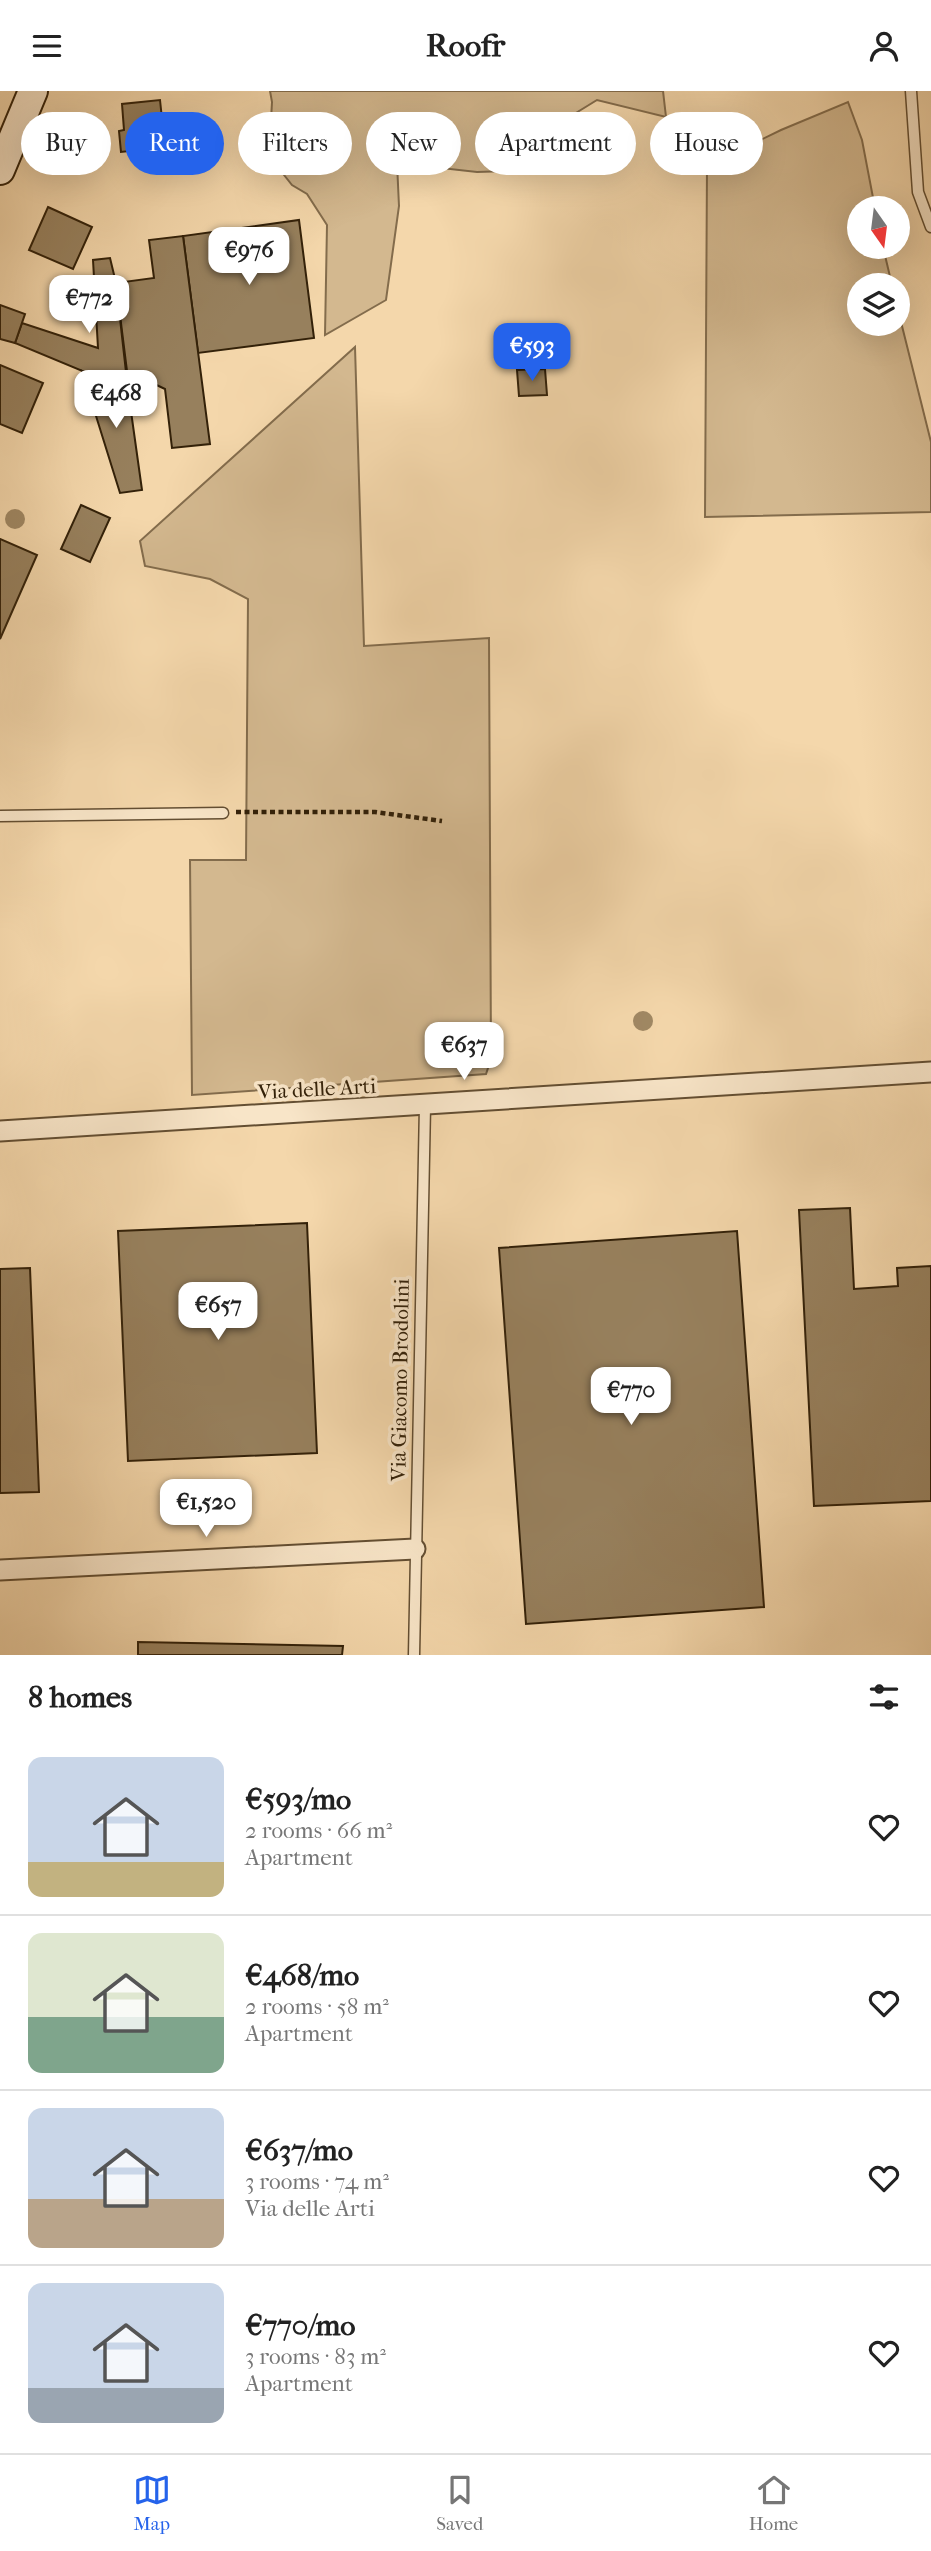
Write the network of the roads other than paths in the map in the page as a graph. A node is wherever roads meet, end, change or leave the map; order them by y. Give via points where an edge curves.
1 (33, 91) edge
2 (911, 91) edge
3 (0, 170) edge
4 (931, 227) edge
5 (223, 813) road end
6 (0, 816) edge
7 (931, 1072) edge
8 (425, 1106) junction
9 (0, 1131) edge
10 (415, 1549) junction
11 (0, 1570) edge
12 (414, 1655) edge

1 - 3 main road
2 - 4 lane via 918,192
5 - 6 lane
7 - 8 street, Via delle Arti
8 - 9 street, Via delle Arti
8 - 10 lane, Via Giacomo Brodolini
10 - 11 street
10 - 12 lane, Via Giacomo Brodolini

